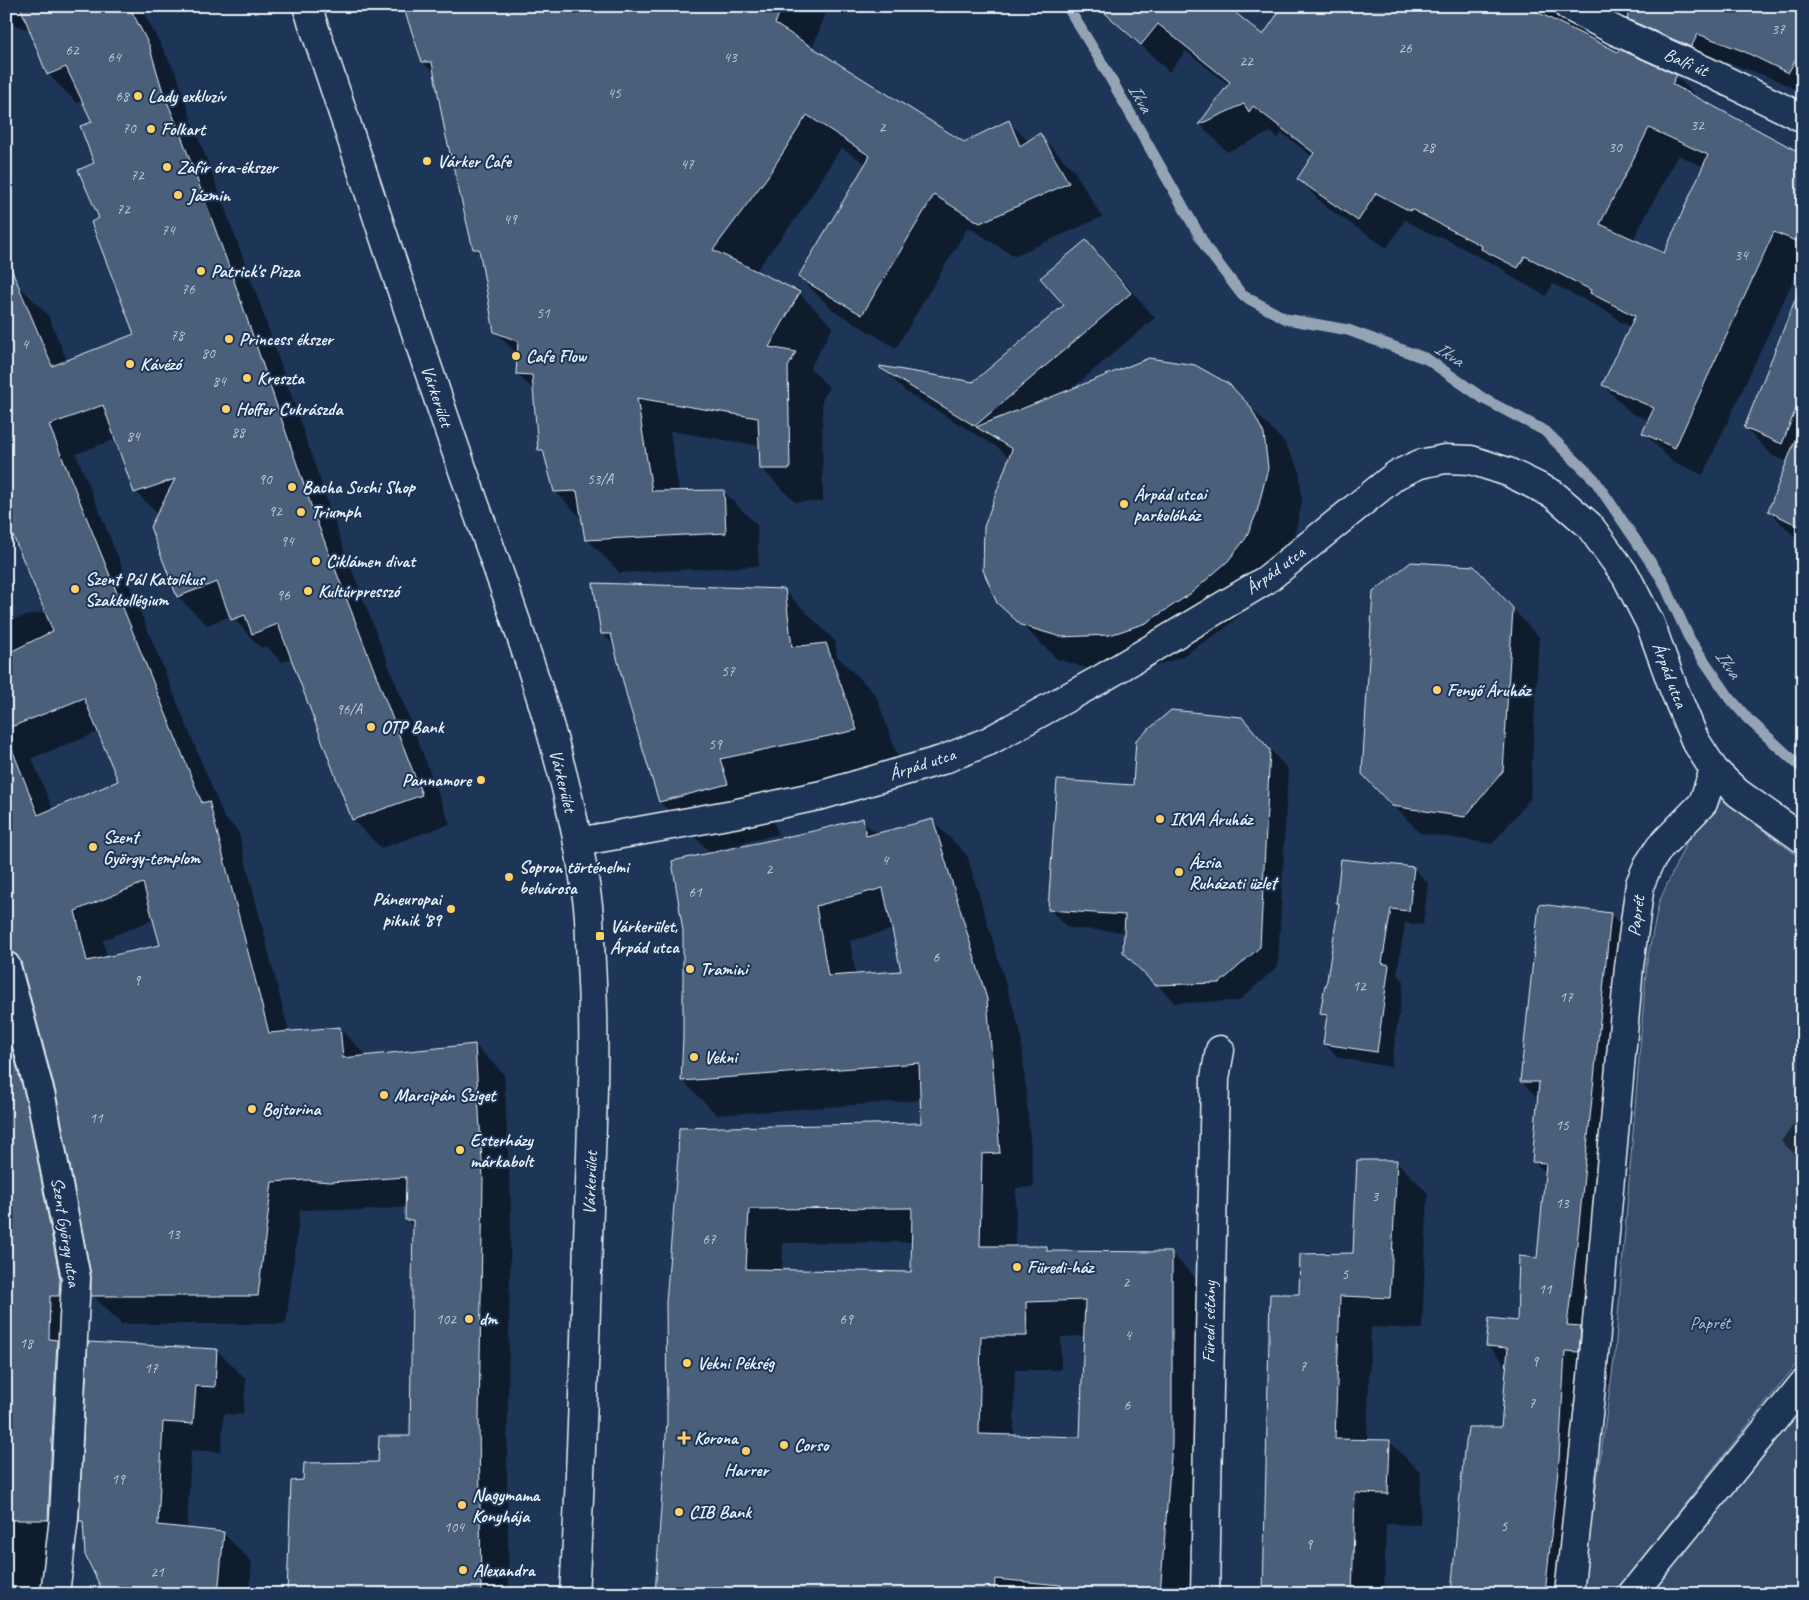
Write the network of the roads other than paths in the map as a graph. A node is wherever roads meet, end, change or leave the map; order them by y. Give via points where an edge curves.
1 (307, 6) edge
2 (1568, 6) edge
3 (1803, 118) edge
4 (1714, 770) junction
5 (1803, 839) edge
6 (578, 842) junction
7 (6, 966) edge
8 (1220, 1050) dead end
9 (1803, 1384) edge
10 (55, 1594) edge
11 (574, 1594) edge
12 (1205, 1594) edge
13 (1569, 1594) edge
14 (1632, 1594) edge

1 - 6 street, Várkerület via 540,695
2 - 3 street, Balfi út
4 - 5 street, Árpád utca via 1738,793
4 - 6 street, Árpád utca via 1695,740 1650,623 1626,576 1589,525 1553,494 1508,472 1471,460 1445,458 1420,464 1396,475 1266,580 1101,679 989,741 942,760 822,795
4 - 13 street, Paprét via 1703,803 1660,847 1640,884 1629,967
6 - 11 street, Várkerület via 589,911 594,1038 581,1478
7 - 10 street, Szent György utca via 41,1097 76,1278 64,1518
8 - 12 street, Füredi sétány via 1215,1078
9 - 14 street

